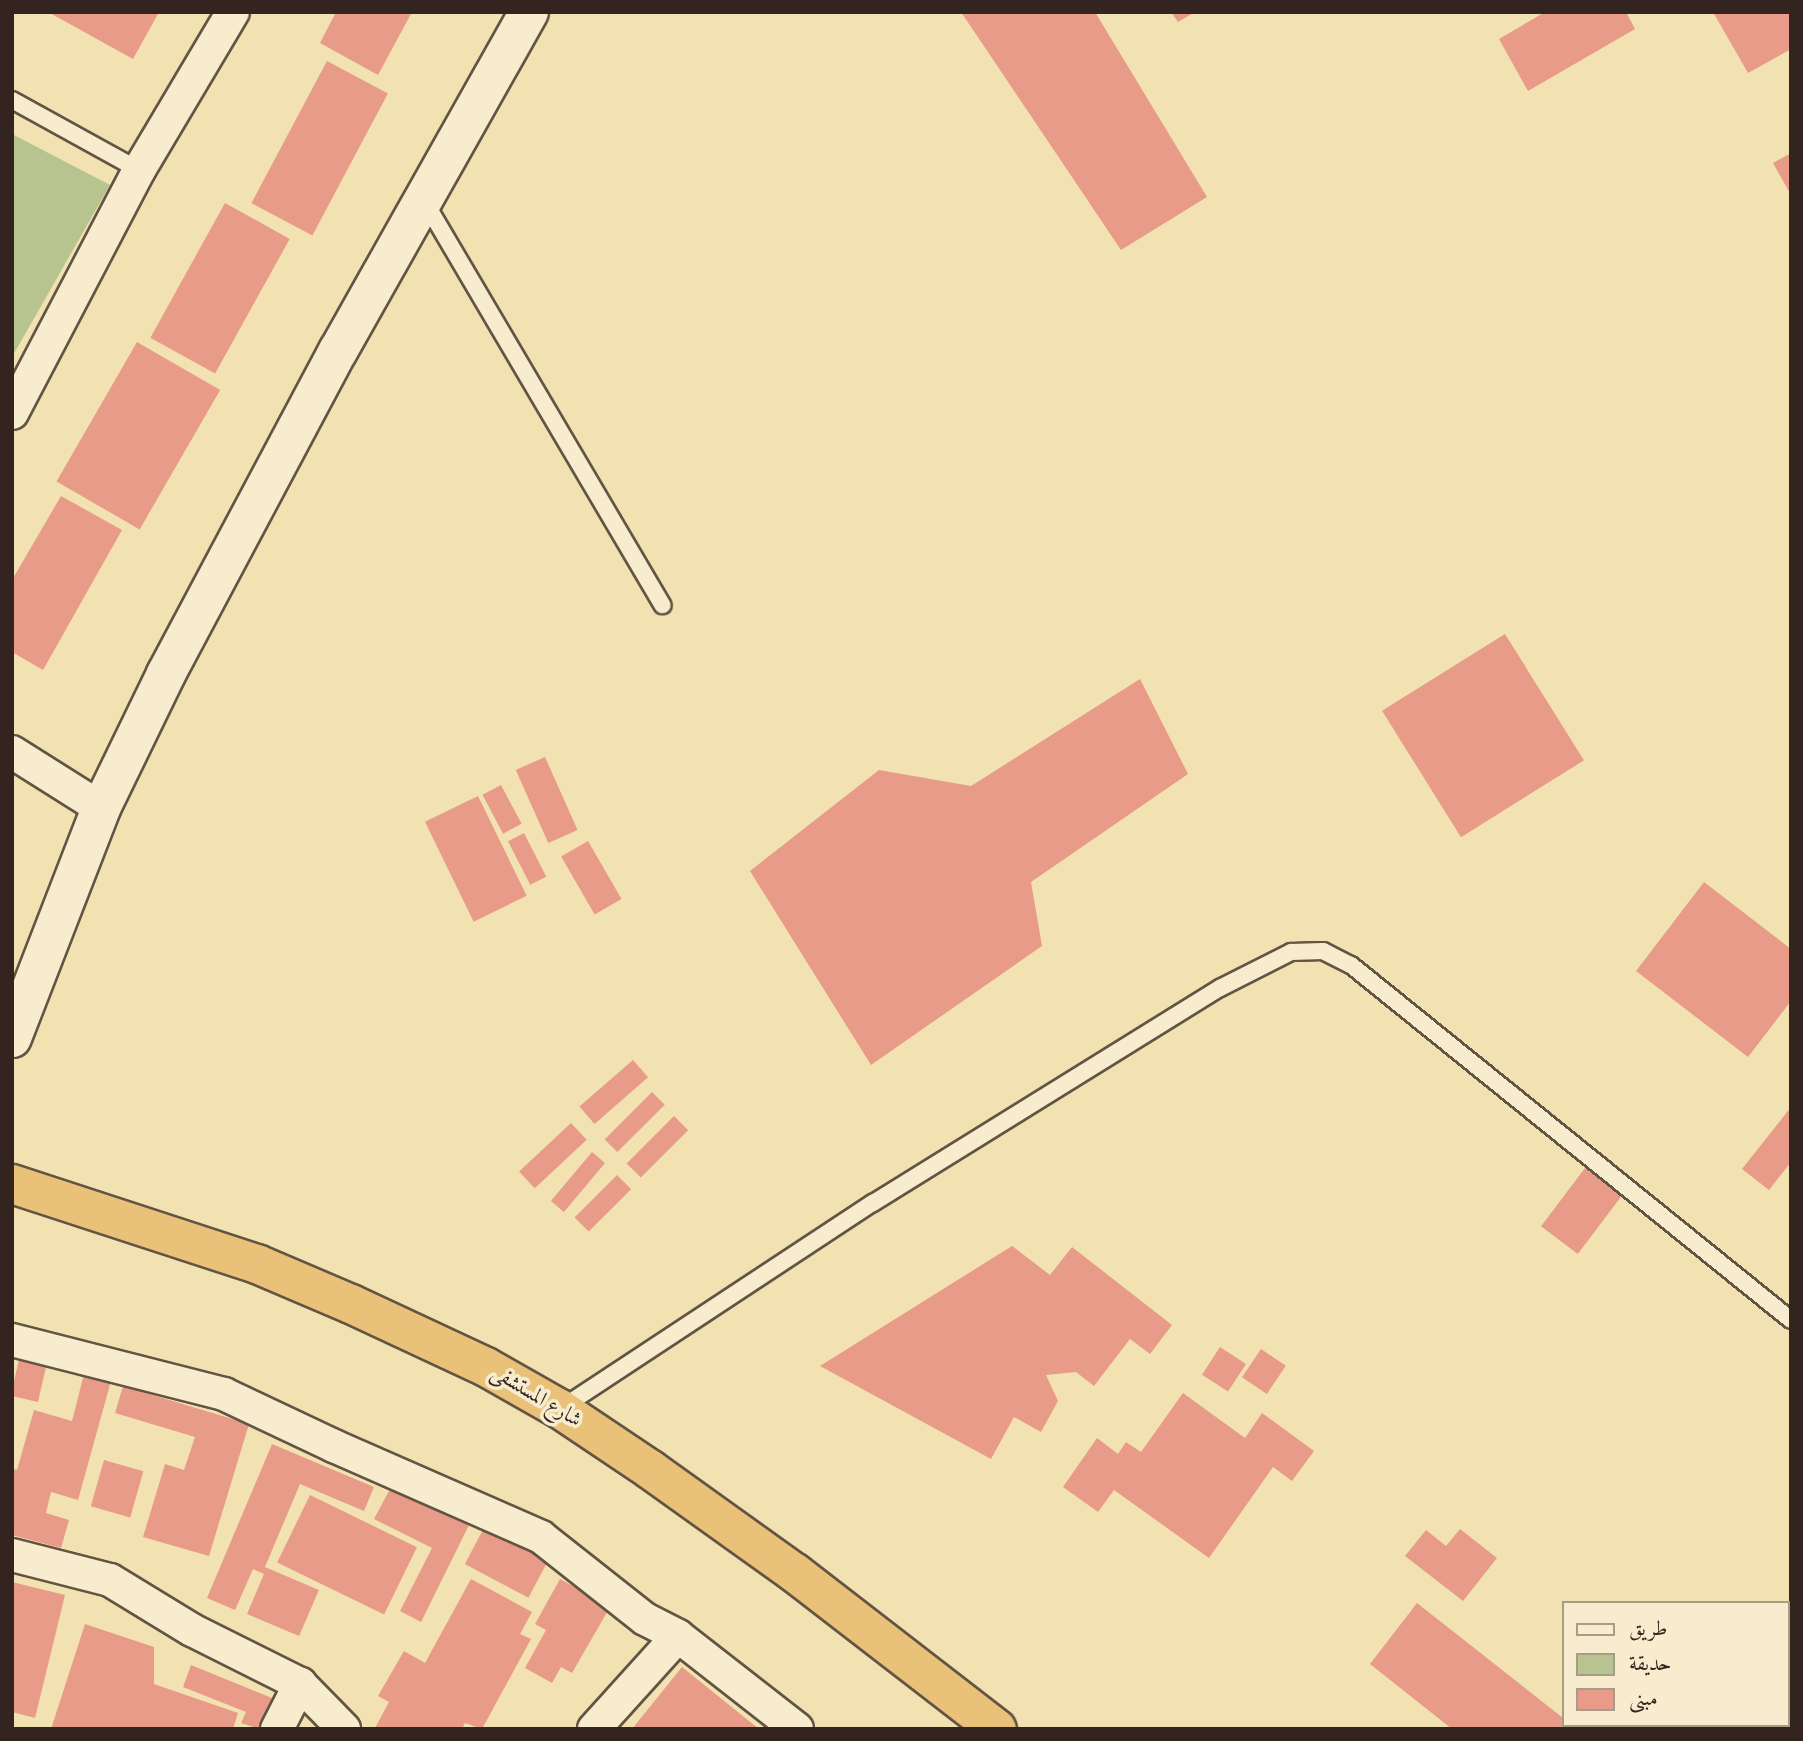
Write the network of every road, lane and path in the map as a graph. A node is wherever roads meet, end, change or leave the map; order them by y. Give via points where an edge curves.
1 (233, 12) edge
2 (529, 12) edge
3 (12, 100) edge
4 (139, 170) junction
5 (425, 202) junction
6 (12, 413) edge
7 (662, 605) dead end
8 (12, 752) edge
9 (101, 807) junction
10 (12, 1038) edge
11 (12, 1184) edge
12 (1791, 1320) edge
13 (12, 1340) edge
14 (560, 1409) junction
15 (12, 1555) edge
16 (678, 1636) junction
17 (300, 1684) junction
18 (278, 1729) edge
19 (344, 1729) edge
20 (594, 1729) edge
21 (797, 1729) edge
22 (997, 1729) edge

1 - 4 street
2 - 5 street
3 - 4 lane
4 - 6 street
5 - 7 lane
5 - 9 street via 234,542
8 - 9 street
9 - 10 street
11 - 14 highway, شارع المستشفى via 257,1264 486,1367
12 - 14 lane via 1351,965 1323,951 1291,951 1220,988 873,1203
13 - 16 street via 224,1394 541,1537 645,1619
14 - 22 highway, شارع المستشفى via 795,1573
15 - 17 street via 110,1580 192,1630
16 - 20 street
16 - 21 street
17 - 18 street
17 - 19 street

